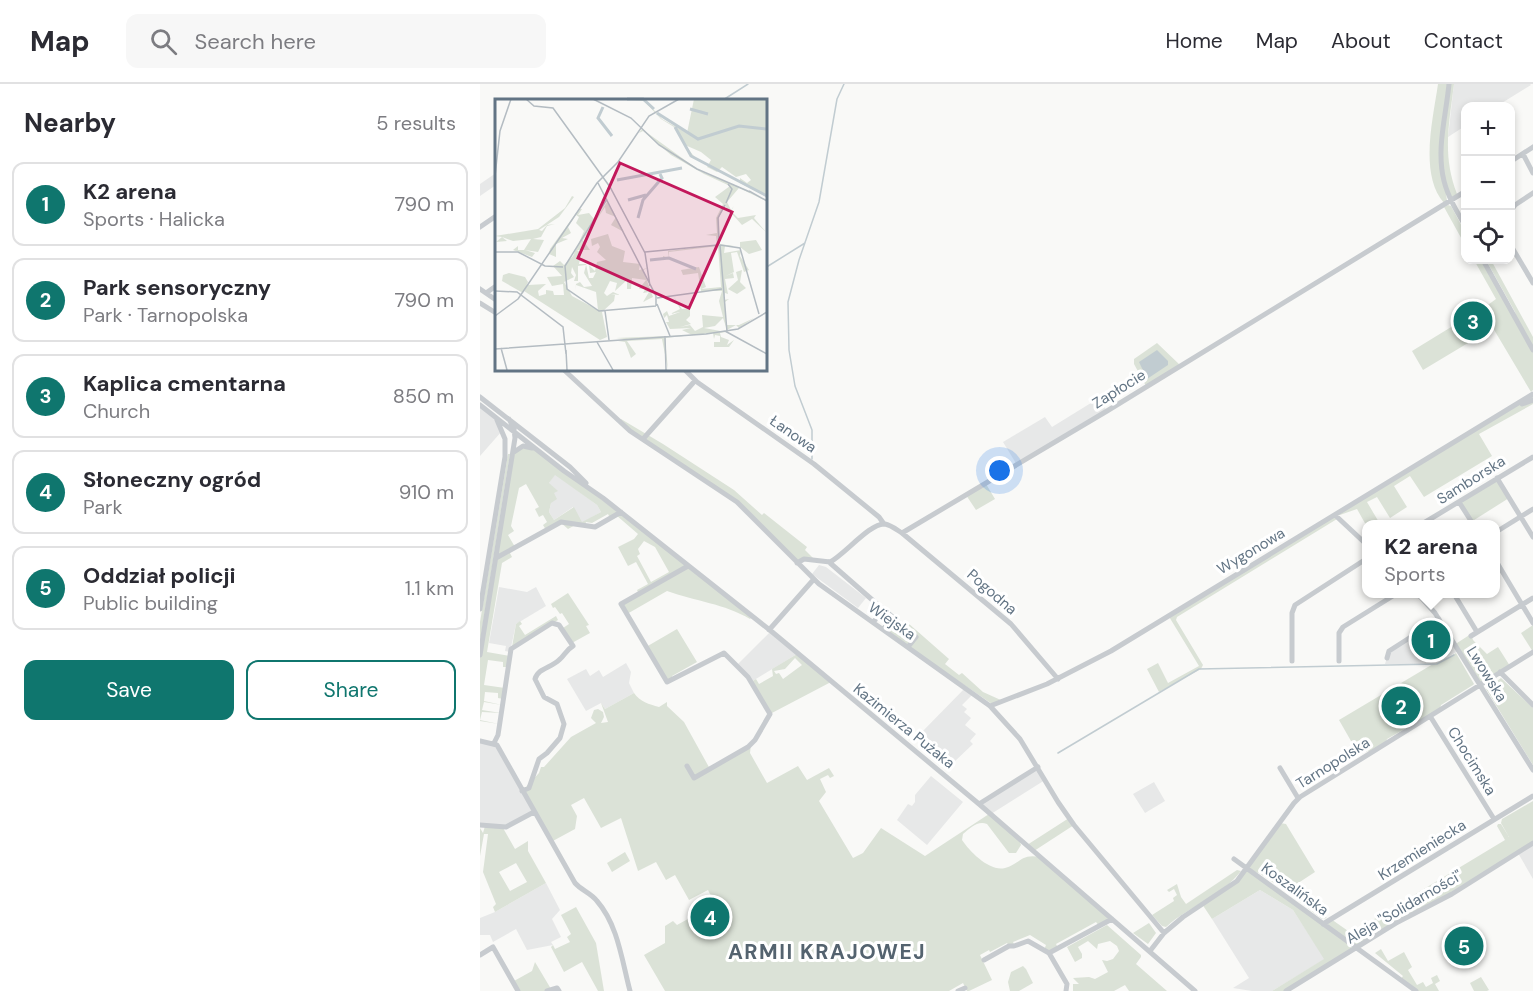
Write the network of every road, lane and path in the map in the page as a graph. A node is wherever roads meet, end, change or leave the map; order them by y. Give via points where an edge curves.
1 (1449, 84) edge
2 (1533, 147) edge
3 (1523, 154) junction
4 (1515, 159) edge
5 (1533, 173) edge
6 (1533, 193) edge
7 (1461, 194) edge
8 (1451, 200) junction
9 (1512, 210) edge
10 (495, 217) edge
11 (1461, 218) edge
12 (480, 227) edge
13 (1515, 252) edge
14 (1486, 264) edge
15 (1533, 282) edge
16 (495, 287) edge
17 (480, 289) edge
18 (486, 293) junction
19 (495, 299) edge
20 (480, 303) edge
21 (495, 312) edge
22 (1525, 336) junction
23 (1533, 350) edge
24 (1533, 357) edge
25 (564, 370) edge
26 (685, 370) edge
27 (693, 383) dead end
28 (480, 397) edge
29 (1533, 397) edge
30 (480, 405) edge
31 (494, 416) junction
32 (509, 419) junction
33 (516, 435) junction
34 (533, 439) junction
35 (643, 439) junction
36 (540, 452) junction
37 (1533, 456) edge
38 (508, 458) junction
39 (1497, 478) junction
40 (591, 488) junction
41 (1459, 502) junction
42 (1533, 509) edge
43 (621, 512) junction
44 (1335, 515) junction
45 (1521, 517) junction
46 (1430, 520) edge
47 (1470, 520) edge
48 (884, 524) junction
49 (1500, 530) edge
50 (902, 533) junction
51 (1533, 537) edge
52 (1362, 540) edge
53 (498, 544) junction
54 (508, 551) junction
55 (496, 558) junction
56 (829, 562) junction
57 (1362, 562) edge
58 (797, 563) junction
59 (688, 566) junction
60 (1500, 568) edge
61 (814, 579) junction
62 (1390, 598) edge
63 (1422, 598) edge
64 (1456, 598) edge
65 (1533, 598) edge
66 (877, 604) junction
67 (1522, 605) junction
68 (480, 609) edge
69 (884, 618) junction
70 (895, 619) junction
71 (1439, 619) junction
72 (873, 622) junction
73 (1533, 623) edge
74 (769, 630) junction
75 (884, 630) junction
76 (1477, 632) junction
77 (1471, 636) dead end
78 (908, 647) junction
79 (1533, 652) edge
80 (480, 655) edge
81 (1387, 658) dead end
82 (1292, 661) dead end
83 (1339, 661) dead end
84 (1500, 672) junction
85 (1058, 679) junction
86 (1480, 686) junction
87 (1533, 705) edge
88 (990, 706) junction
89 (1430, 716) junction
90 (480, 741) edge
91 (494, 743) junction
92 (687, 766) dead end
93 (1038, 767) junction
94 (1280, 768) dead end
95 (1533, 770) edge
96 (522, 791) junction
97 (1533, 796) edge
98 (1299, 798) junction
99 (979, 804) junction
100 (534, 812) junction
101 (1494, 819) junction
102 (480, 825) edge
103 (1533, 843) edge
104 (1234, 858) dead end
105 (1247, 869) junction
106 (1112, 919) junction
107 (1323, 924) junction
108 (1164, 933) junction
109 (1357, 947) junction
110 (1150, 951) junction
111 (1050, 953) junction
112 (480, 955) edge
113 (984, 960) dead end
114 (964, 988) dead end
115 (518, 991) edge
116 (547, 991) edge
117 (559, 991) edge
118 (630, 991) edge
119 (958, 991) edge
120 (1066, 991) edge
121 (1195, 991) edge
122 (1286, 991) edge
123 (1416, 991) edge

1 - 8 street via 1441,153 1443,177
2 - 3 street
3 - 4 street
3 - 5 street
6 - 9 street
7 - 8 street, Zapłocie
8 - 11 street
8 - 50 street, Zapłocie
10 - 12 street
13 - 15 street
14 - 22 street
16 - 18 street
17 - 18 street
18 - 19 street
20 - 21 street
22 - 23 street
22 - 24 street
25 - 35 street, Wiejska
26 - 48 street, Łanowa via 814,464
27 - 35 street
28 - 32 street, Kazimierza Pużaka
29 - 44 street, Wygonowa
30 - 31 street, Kazimierza Pużaka
31 - 33 street, Kazimierza Pużaka
31 - 38 street via 504,435
32 - 33 street
32 - 34 street, Kazimierza Pużaka
33 - 34 street
33 - 36 street, Kazimierza Pużaka
33 - 38 street via 509,444
34 - 40 street, Kazimierza Pużaka
35 - 58 street, Wiejska via 737,502
36 - 38 street via 523,446
36 - 40 street, Kazimierza Pużaka
37 - 39 street, Samborska
38 - 53 street
38 - 68 street
39 - 41 street, Samborska
39 - 45 street
40 - 43 street, Kazimierza Pużaka
41 - 46 street, Samborska
41 - 47 street
42 - 45 street
43 - 54 street via 595,527 561,522
43 - 59 street, Kazimierza Pużaka
44 - 52 street
44 - 85 street, Wygonowa via 1113,650
45 - 49 street
45 - 51 street
48 - 50 street
48 - 56 street
50 - 85 street, Pogodna via 1011,624
53 - 54 street
53 - 55 street
54 - 55 street
55 - 80 street
56 - 58 street via 804,559
56 - 66 street
57 - 82 street via 1295,605
58 - 61 street, Wiejska
59 - 74 street, Kazimierza Pużaka
59 - 92 street via 621,604 637,633 669,683 724,653 748,677 770,714 748,747 694,778
60 - 67 street
61 - 72 street, Wiejska
61 - 74 street
62 - 83 street via 1343,627 1339,633
63 - 71 street, Lwowska
64 - 76 street
65 - 67 street
66 - 69 street
66 - 70 street
67 - 73 street
67 - 76 street
69 - 70 street
69 - 72 street
69 - 75 street
70 - 78 street via 916,637
71 - 81 street via 1389,651
71 - 86 street, Lwowska
72 - 75 street, Wiejska
74 - 99 street, Kazimierza Pużaka
75 - 78 street, Wiejska
76 - 77 street
78 - 88 street, Wiejska
79 - 84 street, Tarnopolska
84 - 86 street, Tarnopolska
84 - 87 street
85 - 88 street, Wygonowa
86 - 89 street, Tarnopolska
86 - 95 street, Lwowska
88 - 93 street, Wiejska via 1020,739
89 - 98 street, Tarnopolska
89 - 101 street, Chocimska
90 - 91 street
91 - 96 street
91 - 96 street via 511,649 552,623 559,625 573,646 536,674 535,679 544,697 558,706 563,728 558,740 540,758 529,788
93 - 99 street
93 - 108 street, Wiejska via 1074,825
94 - 98 street
96 - 100 street
97 - 101 street, Krzemieniecka
98 - 105 street, Tarnopolska
99 - 106 street, Kazimierza Pużaka
100 - 102 street via 506,827
100 - 118 street via 575,883 597,900 614,929
101 - 107 street, Krzemieniecka
103 - 109 street, Aleja "Solidarności"
104 - 105 street, Koszalińska
105 - 107 street, Koszalińska
105 - 108 street, Tarnopolska via 1230,887
106 - 110 street, Kazimierza Pużaka
106 - 111 street
107 - 109 street, Koszalińska
108 - 110 street, Tarnopolska
109 - 122 street, Aleja "Solidarności"
109 - 123 street, Koszalińska
110 - 121 street, Kazimierza Pużaka
111 - 113 street via 1025,941
111 - 120 street
112 - 115 street via 493,947
114 - 119 street
116 - 117 street

